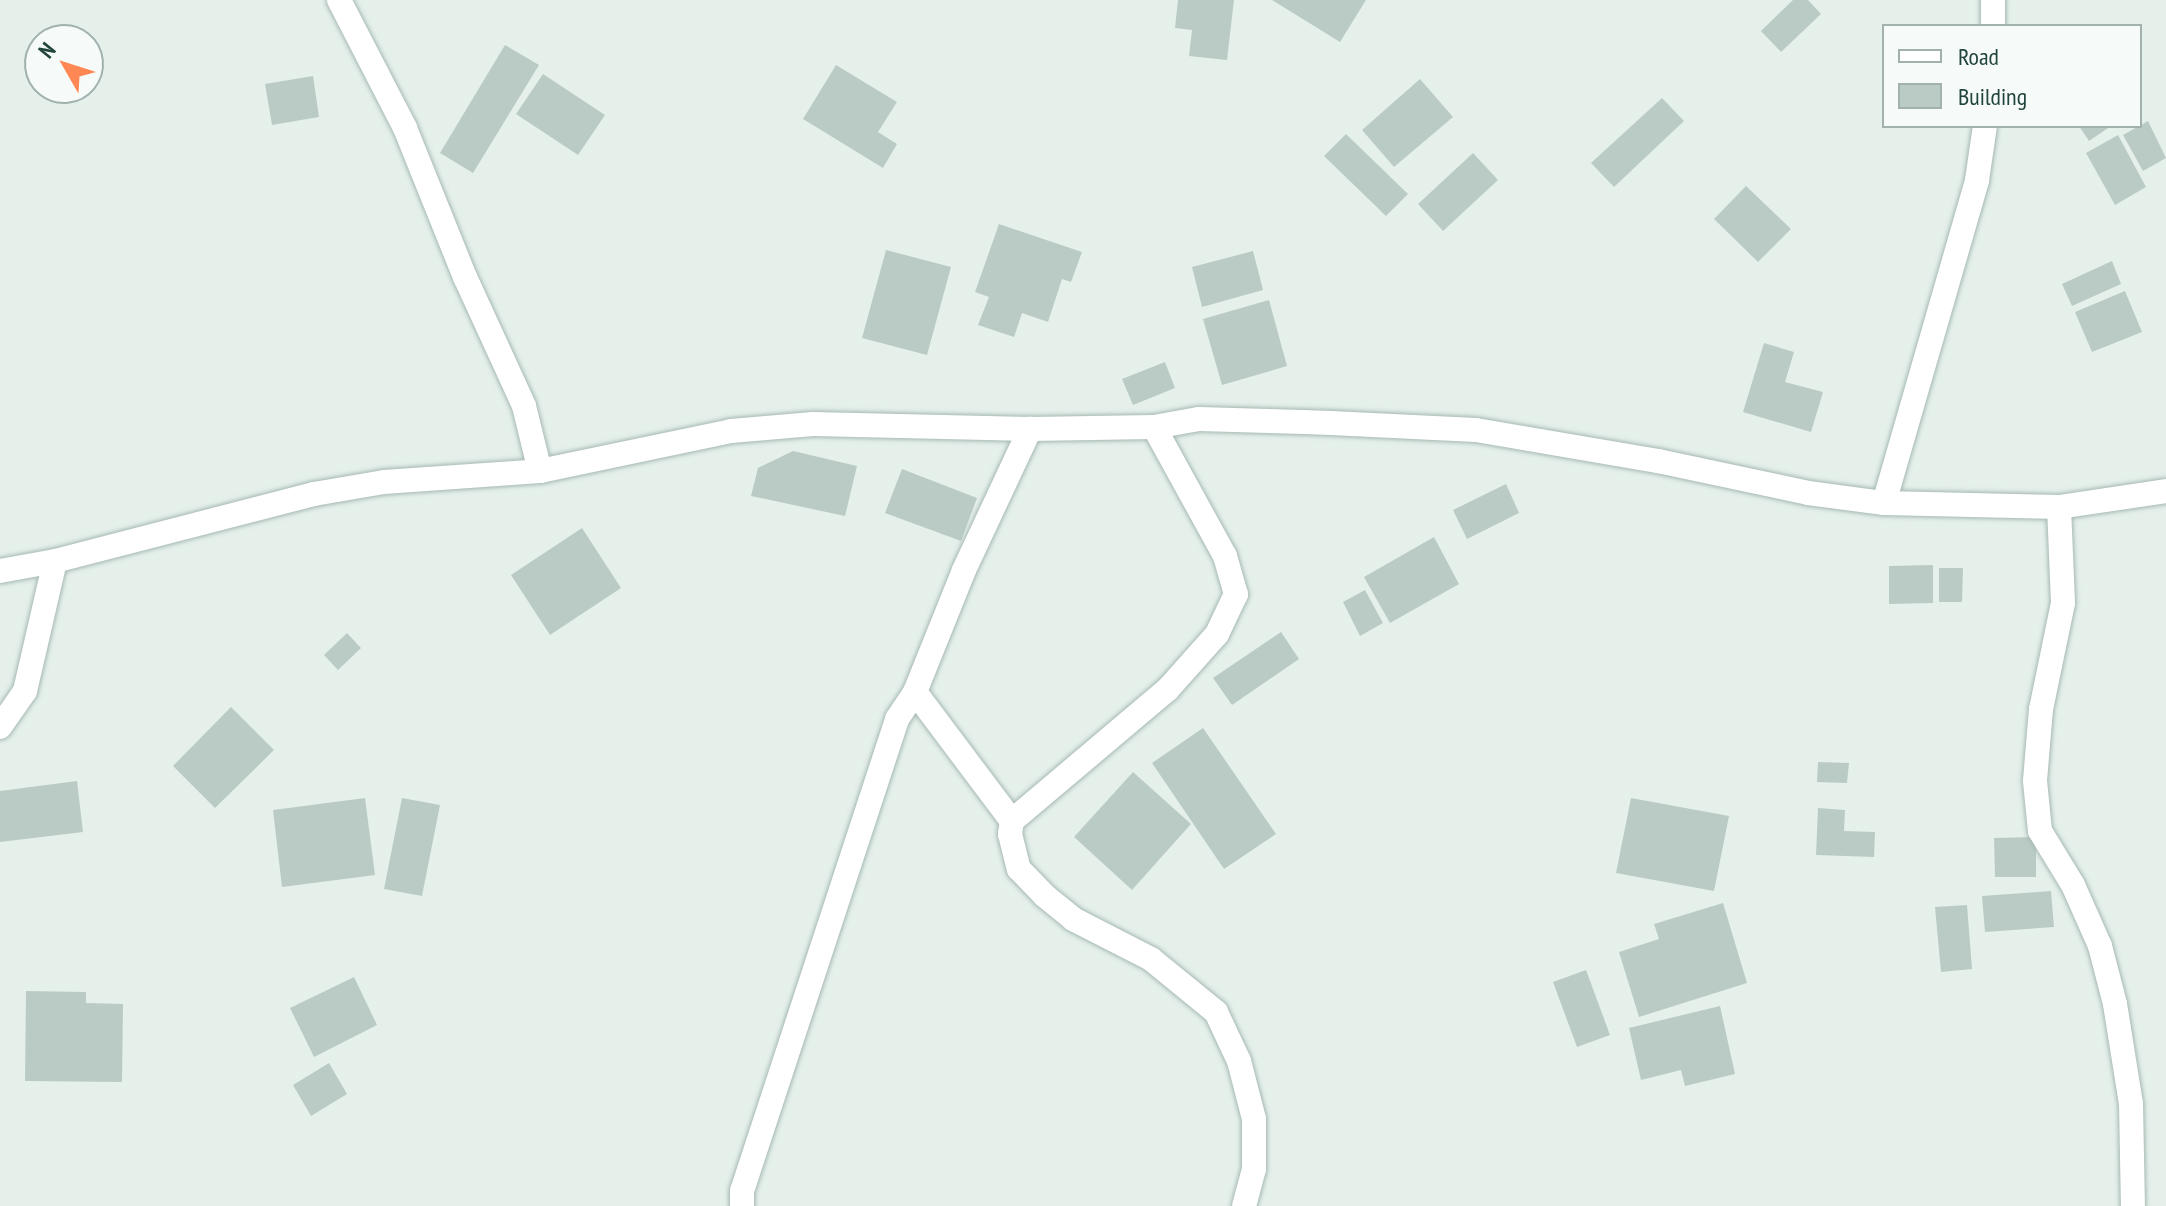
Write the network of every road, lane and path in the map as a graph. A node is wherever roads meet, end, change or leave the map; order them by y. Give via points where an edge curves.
1 (339, 0) edge
2 (1993, 0) edge
3 (1993, 24) edge
4 (1985, 128) edge
5 (1154, 427) junction
6 (1030, 429) junction
7 (540, 471) junction
8 (2166, 491) edge
9 (1884, 503) junction
10 (2059, 507) junction
11 (55, 561) junction
12 (0, 571) edge
13 (915, 692) junction
14 (0, 727) edge
15 (1012, 821) junction
16 (742, 1206) edge
17 (1244, 1206) edge
18 (2133, 1206) edge

1 - 7 street via 405,128 524,406
2 - 3 street
4 - 9 street via 1977,180
5 - 6 street
5 - 9 street via 1199,419 1476,430
5 - 15 street via 1225,556 1236,594 1217,634 1168,689
6 - 7 street via 772,427
6 - 13 street
7 - 11 street via 384,482 314,494
8 - 10 street
9 - 10 street
10 - 18 street via 2063,603 2041,709 2035,781 2040,831 2073,885 2100,946 2115,1004 2131,1104
11 - 12 street
11 - 14 street via 25,691
13 - 15 street
13 - 16 street via 897,719 742,1191
15 - 17 street via 1019,869 1045,896 1073,919 1151,959 1216,1012 1239,1061 1254,1119 1254,1169

